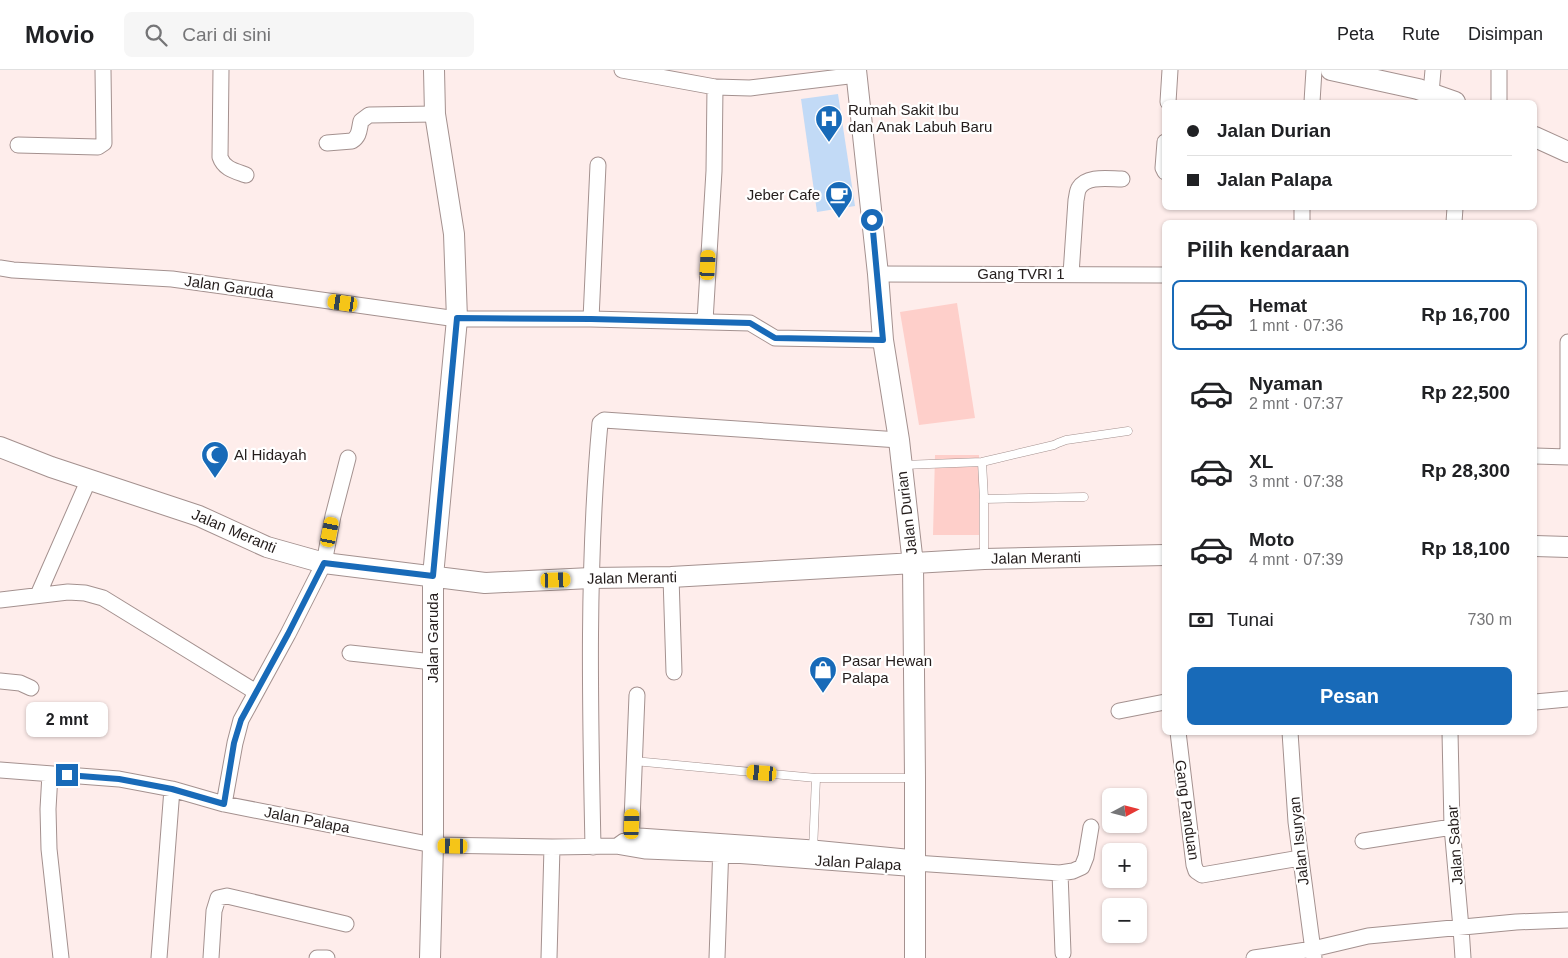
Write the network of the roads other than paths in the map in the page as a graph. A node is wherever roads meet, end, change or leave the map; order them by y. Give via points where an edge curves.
1 (103, 70) edge
2 (221, 70) edge
3 (434, 70) edge
4 (622, 70) edge
5 (1170, 70) edge
6 (1314, 70) edge
7 (1331, 70) edge
8 (1433, 70) edge
9 (1499, 70) edge
10 (857, 73) edge
11 (1362, 73) edge
12 (715, 88) junction
13 (1422, 95) edge
14 (1168, 100) edge
15 (1312, 100) edge
16 (1446, 100) edge
17 (1499, 100) edge
18 (435, 114) junction
19 (1537, 138) edge
20 (326, 143) dead end
21 (18, 145) dead end
22 (1568, 152) edge
23 (598, 165) dead end
24 (246, 175) dead end
25 (1122, 179) dead end
26 (0, 268) edge
27 (878, 274) junction
28 (1071, 274) junction
29 (1162, 274) edge
30 (457, 318) junction
31 (591, 319) junction
32 (704, 321) junction
33 (883, 340) junction
34 (1568, 342) edge
35 (1128, 431) dead end
36 (899, 440) junction
37 (0, 447) edge
38 (1537, 456) edge
39 (1568, 457) edge
40 (348, 458) dead end
41 (982, 462) junction
42 (901, 465) junction
43 (88, 479) junction
44 (1084, 497) dead end
45 (984, 499) junction
46 (1537, 546) edge
47 (1568, 547) edge
48 (1162, 555) edge
49 (984, 559) junction
50 (324, 563) junction
51 (914, 564) junction
52 (433, 576) junction
53 (671, 577) junction
54 (591, 578) junction
55 (38, 595) junction
56 (0, 600) edge
57 (350, 653) dead end
58 (433, 662) junction
59 (674, 672) dead end
60 (0, 681) edge
61 (31, 688) dead end
62 (256, 692) junction
63 (637, 695) dead end
64 (1568, 699) edge
65 (1537, 702) edge
66 (1162, 703) edge
67 (1119, 711) dead end
68 (1178, 735) edge
69 (1290, 735) edge
70 (1450, 735) edge
71 (634, 761) junction
72 (0, 770) edge
73 (50, 774) junction
74 (816, 778) junction
75 (916, 778) junction
76 (172, 789) junction
77 (224, 804) junction
78 (1091, 827) dead end
79 (1452, 827) junction
80 (1363, 841) dead end
81 (626, 844) junction
82 (434, 846) junction
83 (552, 847) junction
84 (593, 847) junction
85 (721, 848) junction
86 (813, 854) junction
87 (1300, 858) junction
88 (915, 863) junction
89 (1060, 872) junction
90 (1568, 920) edge
91 (346, 924) dead end
92 (1462, 928) junction
93 (1063, 953) dead end
94 (1313, 954) edge
95 (61, 958) edge
96 (160, 958) edge
97 (211, 958) edge
98 (317, 958) edge
99 (327, 958) edge
100 (430, 958) edge
101 (550, 958) edge
102 (717, 958) edge
103 (915, 958) edge
104 (1254, 958) edge
105 (1463, 958) edge

1 - 21 street via 104,143 98,147
2 - 24 street via 220,157 226,168
3 - 18 street, Jalan Garuda
4 - 12 street
5 - 14 street
6 - 15 street
7 - 11 street
8 - 13 street
9 - 17 street
10 - 12 street via 750,88
10 - 27 street, Jalan Durian
11 - 13 street
12 - 32 street via 714,171
13 - 16 street
18 - 20 street via 369,115 361,121 358,136 352,141
18 - 30 street, Jalan Garuda via 454,234
19 - 22 street
23 - 31 street
25 - 28 street via 1094,179 1084,182 1078,189
26 - 30 street, Jalan Garuda via 172,279
27 - 28 street, Gang TVRI 1
27 - 33 street, Jalan Durian
28 - 29 street, Gang TVRI 1
30 - 31 street, Jalan Garuda
30 - 52 street, Jalan Garuda
31 - 32 street, Jalan Garuda
32 - 33 street, Jalan Garuda via 750,323 775,338
33 - 36 street, Jalan Durian
34 - 39 street
35 - 41 lane via 1066,440 1054,446
36 - 42 street, Jalan Durian
36 - 54 street via 604,420 600,423
37 - 43 street, Jalan Meranti
38 - 39 street
40 - 50 street
41 - 42 lane
41 - 45 lane
42 - 51 street, Jalan Durian
43 - 50 street, Jalan Meranti via 199,516 267,547
43 - 55 street
44 - 45 lane
45 - 49 lane
46 - 47 street
48 - 49 street, Jalan Meranti
49 - 51 street, Jalan Meranti
50 - 52 street, Jalan Meranti
50 - 62 street
51 - 53 street, Jalan Meranti
51 - 75 street, Jalan Durian
52 - 54 street, Jalan Meranti via 485,583
52 - 58 street, Jalan Garuda
53 - 54 street, Jalan Meranti
53 - 59 street
54 - 84 street
55 - 56 street
55 - 62 street via 68,592 103,598
57 - 58 street
58 - 82 street, Jalan Garuda
60 - 61 street
62 - 77 street via 241,720
63 - 71 street
64 - 65 street
66 - 67 street
68 - 87 street, Gang Panduan via 1194,865 1199,873
69 - 87 street, Jalan Isuryan
70 - 79 street, Jalan Sabar
71 - 74 lane
71 - 81 street
72 - 73 street, Jalan Palapa
73 - 76 street, Jalan Palapa via 119,779
73 - 95 street via 49,849
74 - 75 lane
74 - 86 lane
75 - 88 street, Jalan Durian
76 - 77 street, Jalan Palapa
76 - 96 street
77 - 82 street, Jalan Palapa
78 - 89 street, Jalan Palapa via 1082,867 1073,872
79 - 80 street
79 - 92 street, Jalan Sabar
81 - 84 street, Jalan Palapa
81 - 85 street, Jalan Palapa via 646,851
82 - 83 street, Jalan Palapa
82 - 100 street, Jalan Garuda
83 - 84 street, Jalan Palapa
83 - 101 street
85 - 86 street, Jalan Palapa
85 - 102 street
86 - 88 street, Jalan Palapa via 906,868
87 - 94 street, Jalan Isuryan
88 - 89 street, Jalan Palapa
88 - 103 street, Jalan Durian
89 - 93 street
90 - 92 street
91 - 97 street via 227,896 218,898
92 - 94 street via 1368,936
92 - 105 street, Jalan Sabar
94 - 104 street
98 - 99 street

